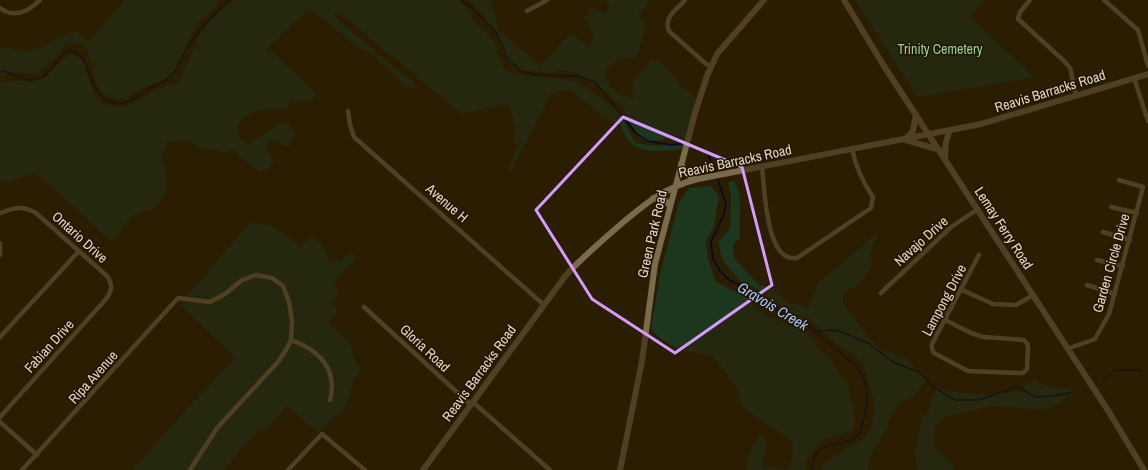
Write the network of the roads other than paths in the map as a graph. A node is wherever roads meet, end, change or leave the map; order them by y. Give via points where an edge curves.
1 (40, 0) edge
2 (547, 0) edge
3 (685, 0) edge
4 (764, 0) edge
5 (844, 0) edge
6 (1030, 0) edge
7 (1104, 0) edge
8 (0, 8) edge
9 (527, 11) dead end
10 (711, 66) junction
11 (1148, 66) edge
12 (1148, 74) edge
13 (1134, 78) junction
14 (1076, 95) junction
15 (348, 111) dead end
16 (916, 114) junction
17 (1148, 121) edge
18 (950, 130) junction
19 (930, 135) junction
20 (905, 140) junction
21 (852, 149) junction
22 (940, 150) junction
23 (945, 157) junction
24 (681, 164) junction
25 (762, 167) junction
26 (697, 180) junction
27 (1119, 180) dead end
28 (676, 186) junction
29 (653, 198) junction
30 (670, 206) junction
31 (1111, 207) dead end
32 (978, 209) junction
33 (0, 213) edge
34 (1137, 213) junction
35 (1103, 232) dead end
36 (1130, 240) junction
37 (0, 243) edge
38 (79, 251) junction
39 (0, 255) edge
40 (979, 255) dead end
41 (1097, 260) dead end
42 (1123, 266) junction
43 (1087, 285) dead end
44 (112, 288) joint
45 (962, 290) junction
46 (881, 293) dead end
47 (1115, 294) junction
48 (1033, 295) junction
49 (544, 305) junction
50 (364, 307) dead end
51 (945, 320) junction
52 (0, 337) edge
53 (291, 340) junction
54 (1067, 349) junction
55 (330, 400) dead end
56 (472, 403) junction
57 (0, 417) edge
58 (0, 422) edge
59 (37, 455) junction
60 (22, 470) edge
61 (190, 470) edge
62 (288, 470) edge
63 (365, 470) edge
64 (423, 470) edge
65 (550, 470) edge
66 (620, 470) edge
67 (1144, 470) edge

1 - 8 street via 24,12 9,13
2 - 9 street
3 - 10 street via 667,19 666,25 675,36
4 - 10 main road, Green Park Road via 725,43
5 - 16 main road, Lemay Ferry Road
6 - 14 street via 1020,12 1018,19 1070,68
7 - 11 street via 1138,30
10 - 24 main road, Green Park Road
12 - 13 main road, Reavis Barracks Road
13 - 14 main road, Reavis Barracks Road
13 - 17 street
14 - 18 main road, Reavis Barracks Road via 1017,114
15 - 49 street, Avenue H via 354,137
16 - 19 main road, Lemay Ferry Road
16 - 20 main road via 913,131
18 - 19 main road, Reavis Barracks Road
18 - 23 main road
19 - 20 main road, Reavis Barracks Road
19 - 22 main road, Lemay Ferry Road
20 - 21 main road, Reavis Barracks Road
20 - 22 main road
21 - 25 main road, Reavis Barracks Road
21 - 25 street via 856,169 874,203 871,208 797,258 783,255 771,233
22 - 23 main road, Lemay Ferry Road
23 - 32 main road, Lemay Ferry Road
24 - 26 main road via 687,174
24 - 28 main road, Green Park Road
25 - 26 main road, Reavis Barracks Road
26 - 28 main road, Reavis Barracks Road
27 - 34 street, Garden Circle Drive via 1143,187
28 - 29 main road, Reavis Barracks Road
28 - 30 main road, Green Park Road
29 - 30 main road via 665,200
29 - 49 main road, Reavis Barracks Road via 577,264
30 - 66 main road, Green Park Road via 655,264 642,361
31 - 34 street
32 - 46 street, Navajo Drive via 946,231
32 - 48 main road, Lemay Ferry Road
33 - 38 street, Ontario Drive via 26,207
34 - 36 street, Garden Circle Drive
35 - 36 street
36 - 42 street, Garden Circle Drive
37 - 39 street
38 - 44 street, Ontario Drive via 107,276
38 - 52 street
40 - 45 street, Lampong Drive
41 - 42 street
42 - 47 street, Garden Circle Drive
43 - 47 street
44 - 57 street, Fabian Drive via 106,299
45 - 48 street via 985,302 1001,305 1016,305
45 - 51 street, Lampong Drive
47 - 54 street, Garden Circle Drive via 1109,314 1095,340
48 - 54 main road, Lemay Ferry Road
49 - 56 main road, Reavis Barracks Road
50 - 56 street, Gloria Road
51 - 51 street, Lampong Drive via 932,344 934,353 968,370 1024,373 1027,369 1028,345 1024,340 982,337
53 - 55 street via 303,344 327,365 332,377 333,389
53 - 59 street, Ripa Avenue via 289,302 283,286 272,278 256,275 242,280 210,302 178,298
53 - 61 street via 278,362 218,428
54 - 67 main road, Lemay Ferry Road
56 - 64 main road, Reavis Barracks Road
56 - 65 street, Gloria Road
58 - 59 street
59 - 60 street, Ripa Avenue
62 - 63 street via 322,434

